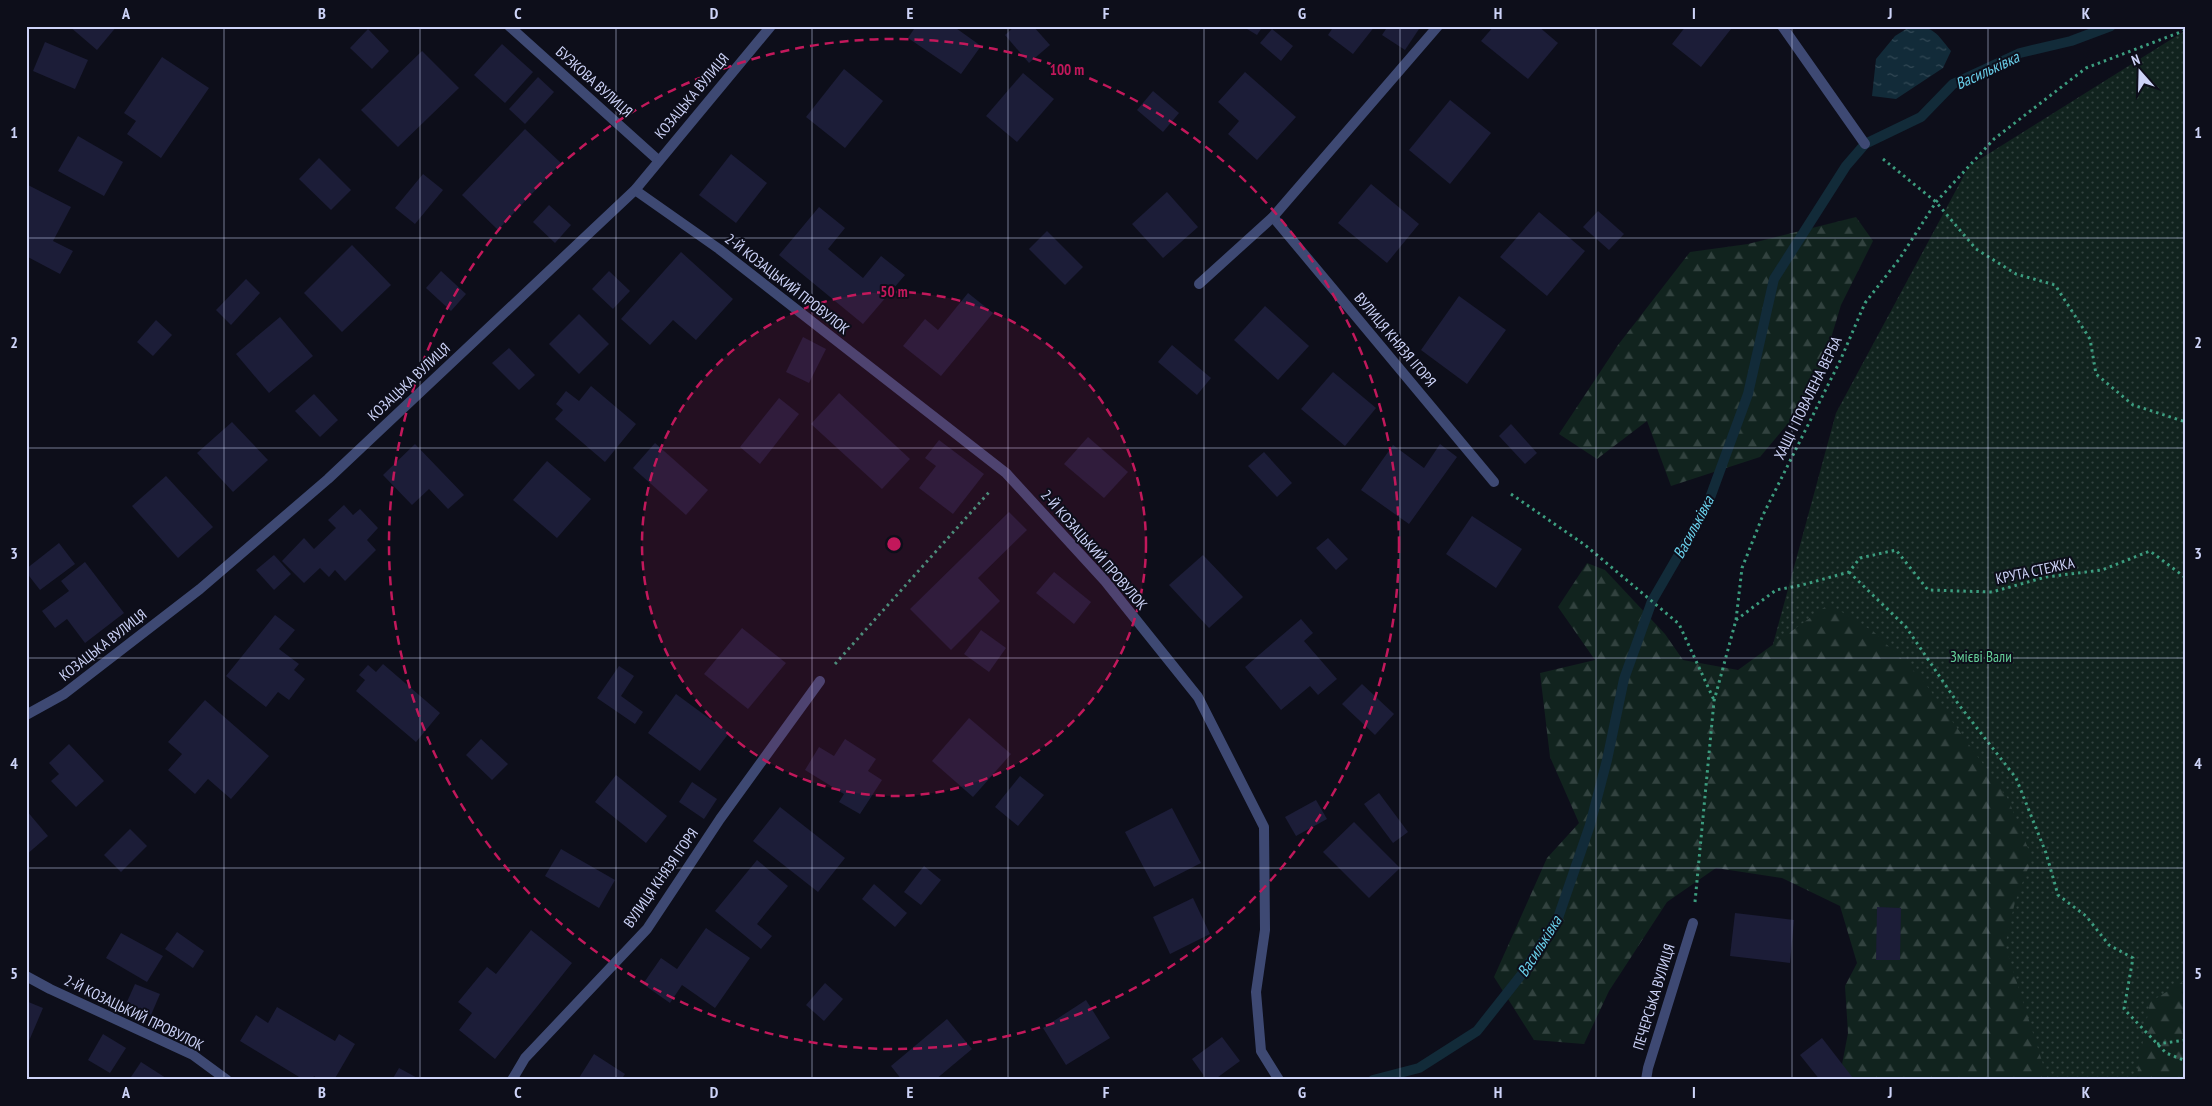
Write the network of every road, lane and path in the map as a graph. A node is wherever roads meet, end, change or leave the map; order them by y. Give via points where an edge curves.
1 (509, 26) edge
2 (771, 26) edge
3 (1438, 26) edge
4 (1782, 26) edge
5 (2186, 30) edge
6 (1865, 144) joint
7 (658, 160) junction
8 (635, 190) junction
9 (1936, 202) junction
10 (1273, 217) junction
11 (1199, 284) dead end
12 (2186, 422) edge
13 (1006, 473) junction
14 (1494, 482) joint
15 (1849, 572) junction
16 (2186, 578) edge
17 (1736, 620) junction
18 (820, 682) joint
19 (1714, 701) junction
20 (26, 715) edge
21 (1693, 923) joint
22 (26, 976) edge
23 (2186, 1040) edge
24 (2156, 1044) junction
25 (2186, 1061) edge
26 (227, 1080) edge
27 (512, 1080) edge
28 (1280, 1080) edge
29 (1646, 1080) edge

1 - 7 street, БУЗКОВА ВУЛИЦЯ
2 - 7 street, КОЗАЦЬКА ВУЛИЦЯ
3 - 10 street
4 - 6 street
5 - 9 path, ХАЩІ І ПОВАЛЕНА ВЕРБА via 2086,68 1994,139
6 - 9 path
7 - 8 street, КОЗАЦЬКА ВУЛИЦЯ
8 - 13 street, 2-Й КОЗАЦЬКИЙ ПРОВУЛОК via 719,249
8 - 20 street, КОЗАЦЬКА ВУЛИЦЯ via 321,485 200,589 64,694
9 - 12 path via 1976,249 2016,274 2056,285 2090,339 2096,374 2133,405
9 - 17 path, ХАЩІ І ПОВАЛЕНА ВЕРБА via 1900,258 1865,303 1742,568
10 - 11 street
10 - 14 street, ВУЛИЦЯ КНЯЗЯ ІГОРЯ
13 - 18 path
13 - 28 street, 2-Й КОЗАЦЬКИЙ ПРОВУЛОК via 1105,581 1198,697 1264,827 1265,930 1256,992 1261,1051
14 - 19 path via 1585,545 1679,624
15 - 16 path, КРУТА СТЕЖКА via 1860,558 1896,550 1928,590 1992,592 2046,577 2102,570 2150,551
15 - 17 path, КРУТА СТЕЖКА via 1776,590
15 - 24 path via 1906,627 1959,705 2016,778 2046,853 2058,895 2086,916 2109,945 2133,958 2124,1009
17 - 19 path, ХАЩІ І ПОВАЛЕНА ВЕРБА
18 - 27 street, ВУЛИЦЯ КНЯЗЯ ІГОРЯ via 720,819 647,929 525,1058
19 - 21 path, ХАЩІ І ПОВАЛЕНА ВЕРБА
21 - 29 street, ПЕЧЕРСЬКА ВУЛИЦЯ
22 - 26 street, 2-Й КОЗАЦЬКИЙ ПРОВУЛОК via 193,1055
23 - 24 path
24 - 25 path via 2166,1054

